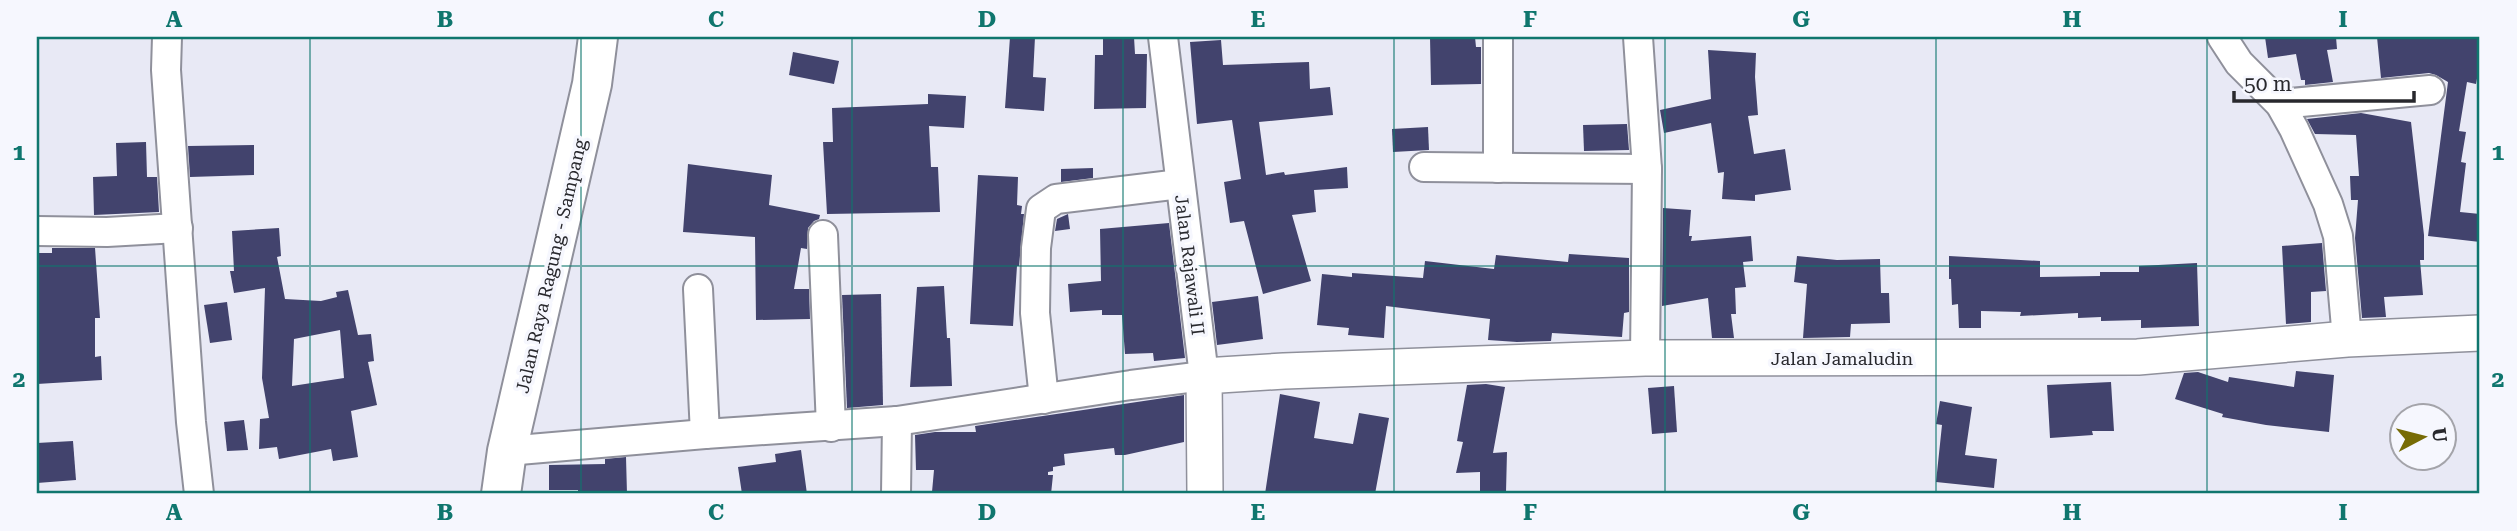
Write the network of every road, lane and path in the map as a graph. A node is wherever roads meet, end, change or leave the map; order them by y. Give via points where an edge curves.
1 (167, 37) edge
2 (598, 37) edge
3 (1163, 37) edge
4 (1498, 37) edge
5 (1638, 37) edge
6 (2222, 37) edge
7 (2430, 90) dead end
8 (2280, 104) junction
9 (1424, 167) dead end
10 (1499, 167) junction
11 (1647, 169) junction
12 (1180, 184) junction
13 (178, 228) junction
14 (37, 231) edge
15 (823, 235) dead end
16 (698, 289) dead end
17 (2480, 334) edge
18 (2347, 340) junction
19 (1645, 358) junction
20 (1204, 376) junction
21 (1044, 399) junction
22 (897, 421) junction
23 (831, 427) junction
24 (705, 434) junction
25 (507, 451) junction
26 (199, 494) edge
27 (501, 494) edge
28 (896, 494) edge
29 (1205, 494) edge

1 - 13 street
2 - 25 main road, Jalan Raya Ragung - Sampang via 592,84
3 - 12 street, Jalan Rajawali II
4 - 10 street
5 - 11 street
6 - 8 street via 2239,63
7 - 8 street
8 - 18 street via 2314,171 2338,236
9 - 10 street
10 - 11 street
11 - 19 street
12 - 20 street, Jalan Rajawali II
12 - 21 street via 1056,199 1041,209 1035,313
13 - 14 street
13 - 26 street
15 - 23 street
16 - 24 street
17 - 18 street, Jalan Jamaludin
18 - 19 street, Jalan Jamaludin via 2138,357
19 - 20 street, Jalan Jamaludin
20 - 21 street
20 - 29 street, Jalan Rajawali II
21 - 22 street
22 - 23 street
22 - 28 street
23 - 24 street
24 - 25 street
25 - 27 main road, Jalan Raya Ragung - Sampang

